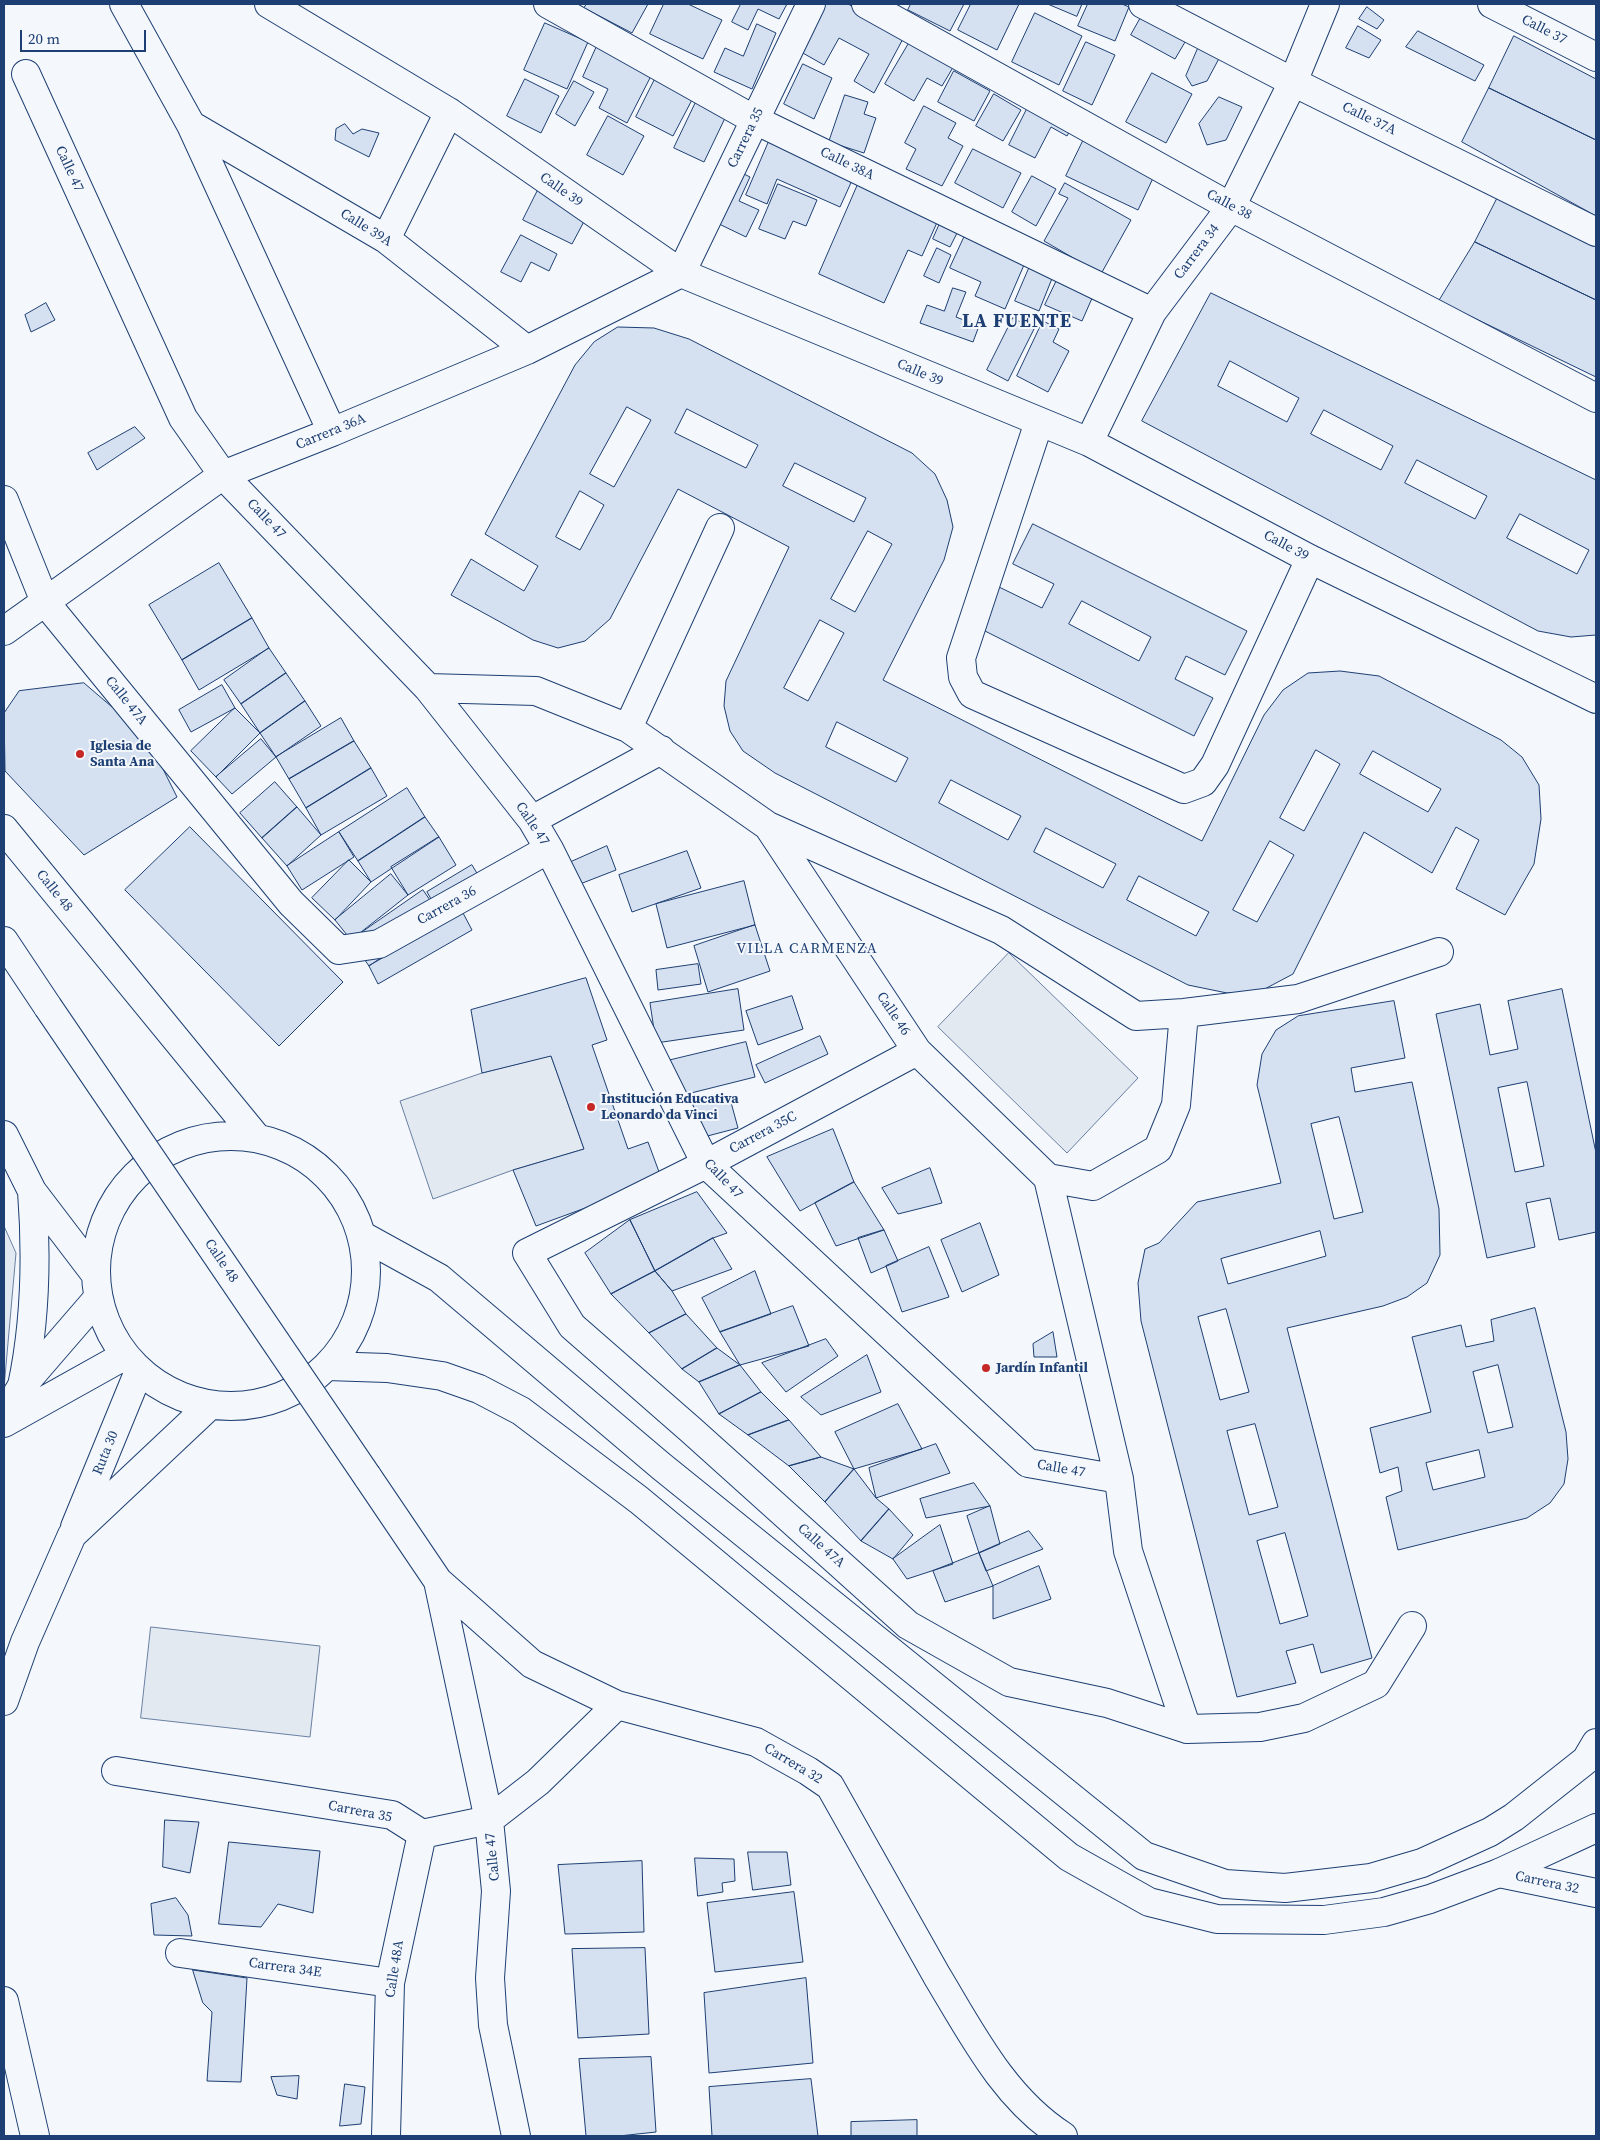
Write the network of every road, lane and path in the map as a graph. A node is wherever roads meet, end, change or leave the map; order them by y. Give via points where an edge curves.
1 (124, 4) edge
2 (269, 4) edge
3 (548, 4) edge
4 (811, 4) edge
5 (866, 4) edge
6 (1143, 4) edge
7 (1325, 4) edge
8 (1492, 4) edge
9 (1596, 57) edge
10 (26, 74) dead end
11 (1293, 82) junction
12 (449, 112) junction
13 (755, 120) junction
14 (191, 125) junction
15 (1231, 207) junction
16 (1596, 232) edge
17 (386, 239) junction
18 (681, 273) junction
19 (1152, 312) junction
20 (527, 350) junction
21 (1596, 398) edge
22 (1039, 422) junction
23 (332, 432) junction
24 (1089, 442) junction
25 (223, 475) junction
26 (4, 500) edge
27 (720, 528) dead end
28 (1310, 559) junction
29 (45, 602) junction
30 (4, 631) edge
31 (428, 688) junction
32 (1596, 698) edge
33 (628, 728) junction
34 (661, 750) junction
35 (532, 820) junction
36 (768, 826) junction
37 (4, 829) edge
38 (549, 849) junction
39 (4, 941) edge
40 (339, 950) joint
41 (1439, 952) dead end
42 (1184, 1013) junction
43 (917, 1051) junction
44 (4, 1135) edge
45 (257, 1138) junction
46 (706, 1164) junction
47 (1048, 1178) junction
48 (32, 1191) junction
49 (361, 1235) junction
50 (527, 1253) joint
51 (97, 1286) junction
52 (132, 1363) junction
53 (327, 1366) junction
54 (22, 1386) junction
55 (209, 1406) junction
56 (4, 1414) edge
57 (4, 1423) edge
58 (1119, 1479) junction
59 (72, 1535) junction
60 (438, 1581) junction
61 (1412, 1626) dead end
62 (4, 1701) edge
63 (617, 1704) junction
64 (1187, 1728) junction
65 (1596, 1744) edge
66 (116, 1771) dead end
67 (489, 1820) junction
68 (1596, 1828) edge
69 (422, 1834) junction
70 (1499, 1873) junction
71 (1596, 1893) edge
72 (180, 1952) dead end
73 (390, 1983) junction
74 (4, 2001) edge
75 (35, 2136) edge
76 (386, 2136) edge
77 (516, 2136) edge
78 (1063, 2136) edge

1 - 14 street
2 - 12 street, Calle 39
3 - 13 street, Calle 38A
4 - 13 street, Carrera 35
5 - 15 street, Calle 38
6 - 11 street, Calle 37A
7 - 11 street, Carrera 34
8 - 9 street, Calle 37
10 - 25 street, Calle 47 via 183,418
11 - 15 street, Carrera 34
11 - 16 street, Calle 37A
12 - 17 street
12 - 18 street, Calle 39
13 - 18 street, Carrera 35
13 - 19 street, Calle 38A
14 - 17 street, Calle 39A
14 - 23 street
15 - 19 street, Carrera 34
15 - 21 street, Calle 38
17 - 20 street, Calle 39A
18 - 20 street, Carrera 36A
18 - 22 street, Calle 39
19 - 24 street, Carrera 34
20 - 23 street, Carrera 36A
22 - 24 street, Calle 39
22 - 28 street via 961,658 963,677 972,694 1184,789 1203,782 1215,765
23 - 25 street, Carrera 36A
24 - 28 street, Calle 39
25 - 29 street, Carrera 36A
25 - 31 street, Calle 47
26 - 29 street, Calle 47A
27 - 33 street
28 - 32 street, Calle 39
29 - 30 street, Carrera 36A
29 - 40 street, Calle 47A via 291,903
31 - 33 street via 536,690
31 - 35 street, Calle 47
33 - 34 street
34 - 35 street
34 - 36 street
35 - 38 street, Calle 47
36 - 42 street via 1001,930 1136,1016
36 - 43 street, Calle 46
37 - 45 street, Calle 48
38 - 40 street, Carrera 36 via 379,944
38 - 46 street, Calle 47
39 - 60 street, Calle 48, bridge
41 - 42 street via 1298,999
42 - 47 street via 1176,1105 1158,1149 1093,1186
43 - 46 street, Carrera 35C
43 - 47 street, Calle 46
44 - 48 street
45 - 49 street via 288,1148 316,1166 344,1197
45 - 51 street via 227,1135 197,1140 167,1152 139,1171 118,1196 103,1226 96,1259
46 - 50 street, Carrera 35C
46 - 58 street, Calle 47 via 1028,1463
47 - 58 street
48 - 51 street
48 - 54 street via 35,1299
49 - 53 street via 366,1275 358,1315 343,1346
49 - 65 street via 439,1278 660,1466 1144,1856 1225,1884 1285,1888 1370,1878 1422,1863 1490,1832 1586,1760
50 - 64 street, Calle 47A via 572,1326 908,1625 1009,1682 1107,1703
51 - 52 street via 108,1328
51 - 54 street
52 - 55 street via 165,1390
52 - 57 street
52 - 59 street, Ruta 30
53 - 55 street via 312,1380 281,1397 250,1406
53 - 70 street via 387,1368 442,1376 479,1389 521,1411 639,1500 1069,1858 1149,1902 1217,1919 1324,1920 1384,1912
54 - 56 street
55 - 59 street
58 - 64 street via 1128,1551
59 - 62 street, Ruta 30 via 28,1634
60 - 63 street, Carrera 32 via 532,1664
60 - 67 street, Calle 47
61 - 64 street, Calle 47A via 1376,1684 1304,1718 1260,1727
63 - 67 street via 538,1782
63 - 78 street, Carrera 32 via 756,1742 830,1786 972,2034 1007,2088
66 - 69 street, Carrera 35 via 392,1815
67 - 69 street
67 - 77 street, Calle 47 via 496,1891 490,1978 493,2025
68 - 70 street
69 - 73 street, Calle 48A
70 - 71 street, Carrera 32
72 - 73 street, Carrera 34E
73 - 76 street, Calle 48A
74 - 75 street

